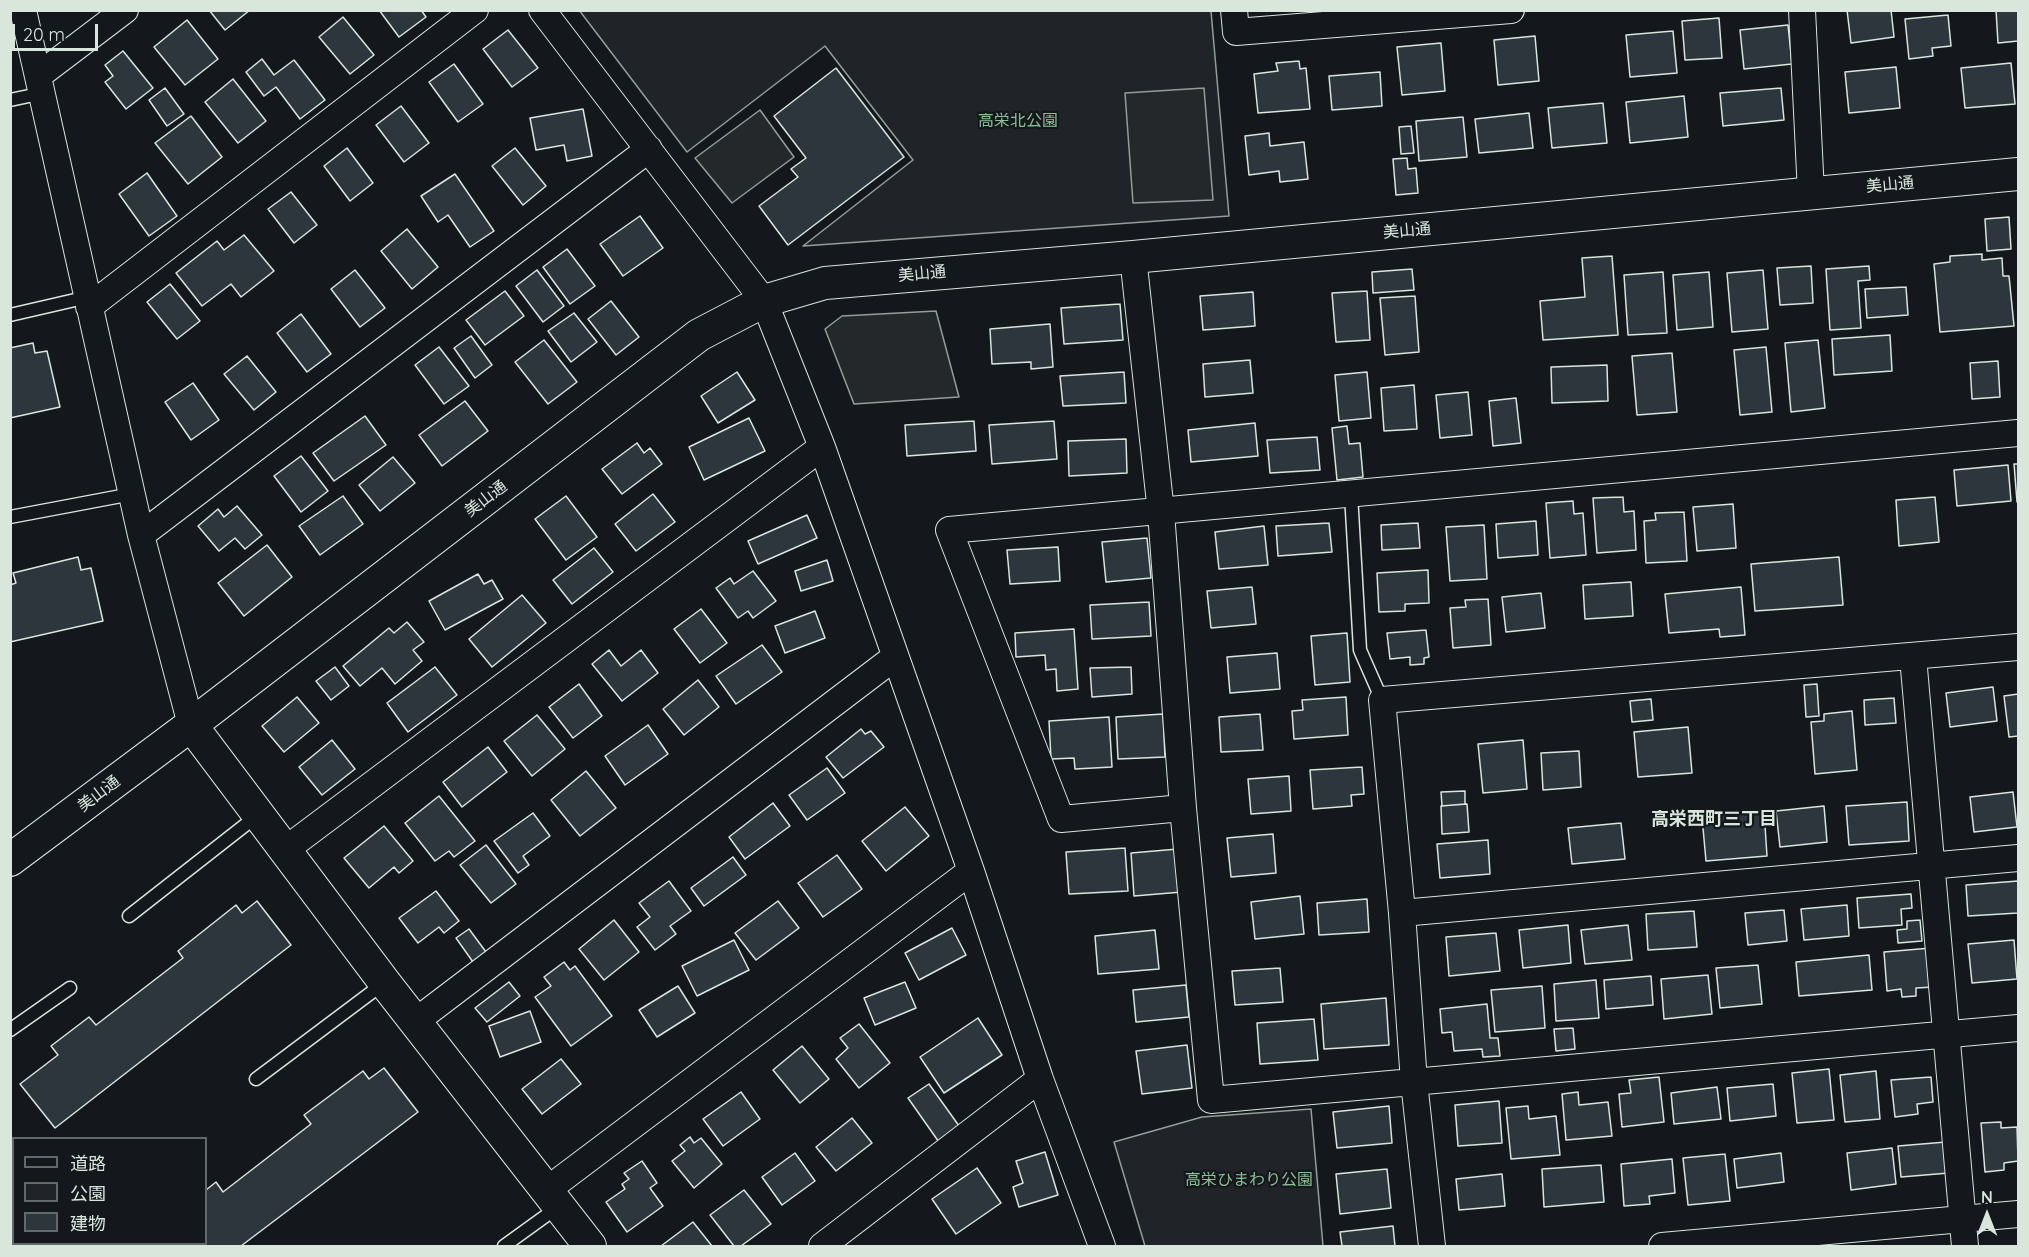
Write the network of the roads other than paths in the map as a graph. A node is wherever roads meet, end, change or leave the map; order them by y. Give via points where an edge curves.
1 (23, 10) edge
2 (125, 10) edge
3 (475, 10) edge
4 (542, 10) edge
5 (1234, 10) edge
6 (1511, 10) edge
7 (1802, 10) edge
8 (40, 85) junction
9 (10, 100) edge
10 (649, 149) junction
11 (2019, 174) edge
12 (1811, 193) junction
13 (1133, 257) junction
14 (765, 301) junction
15 (88, 302) junction
16 (10, 315) edge
17 (2019, 433) edge
18 (822, 447) junction
19 (132, 494) junction
20 (1351, 494) junction
21 (1161, 512) junction
22 (10, 517) edge
23 (141, 535) junction
24 (2019, 647) edge
25 (895, 657) junction
26 (1913, 657) junction
27 (1382, 700) junction
28 (191, 725) junction
29 (1183, 808) junction
30 (259, 815) junction
31 (285, 850) junction
32 (2019, 858) edge
33 (10, 860) edge
34 (1931, 866) junction
35 (971, 871) junction
36 (1402, 913) junction
37 (129, 916) dead end
38 (385, 983) junction
39 (70, 988) dead end
40 (416, 1020) junction
41 (2019, 1028) edge
42 (10, 1030) edge
43 (1946, 1034) junction
44 (256, 1079) dead end
45 (1040, 1079) junction
46 (1414, 1082) junction
47 (553, 1198) junction
48 (2019, 1214) edge
49 (1962, 1218) junction
50 (504, 1246) edge
51 (591, 1246) edge
52 (822, 1246) edge
53 (1102, 1246) edge
54 (1432, 1246) edge
55 (1662, 1246) edge
56 (1965, 1246) edge

1 - 8 street
2 - 8 street
3 - 15 street
4 - 10 street
5 - 6 street via 1236,32
7 - 12 street
8 - 9 lane
8 - 15 street
10 - 14 street
10 - 23 street
11 - 12 street, 美山通
12 - 13 street, 美山通
13 - 14 street, 美山通 via 825,283
13 - 21 street
14 - 18 street
14 - 28 street, 美山通 via 699,335
15 - 16 lane
15 - 19 street
17 - 20 street
18 - 25 street
18 - 31 street
19 - 22 lane
19 - 23 street
20 - 21 street
20 - 27 lane via 1360,650
21 - 29 street
21 - 29 street via 949,530 1061,819
23 - 28 street
24 - 26 street
25 - 35 street
25 - 40 street
26 - 27 street
26 - 34 street
27 - 36 street
28 - 30 street
28 - 33 street, 美山通
29 - 46 street via 1211,1100
30 - 31 street
30 - 37 lane
31 - 38 street
32 - 34 street
34 - 36 street
34 - 43 street
35 - 45 street
35 - 47 street
36 - 46 street
38 - 40 street
38 - 44 lane
39 - 42 lane
40 - 47 street
41 - 43 street
43 - 46 street
43 - 49 street
45 - 52 street
45 - 53 street
46 - 54 street
47 - 50 lane
47 - 51 street
48 - 49 street
49 - 55 street
49 - 56 street

